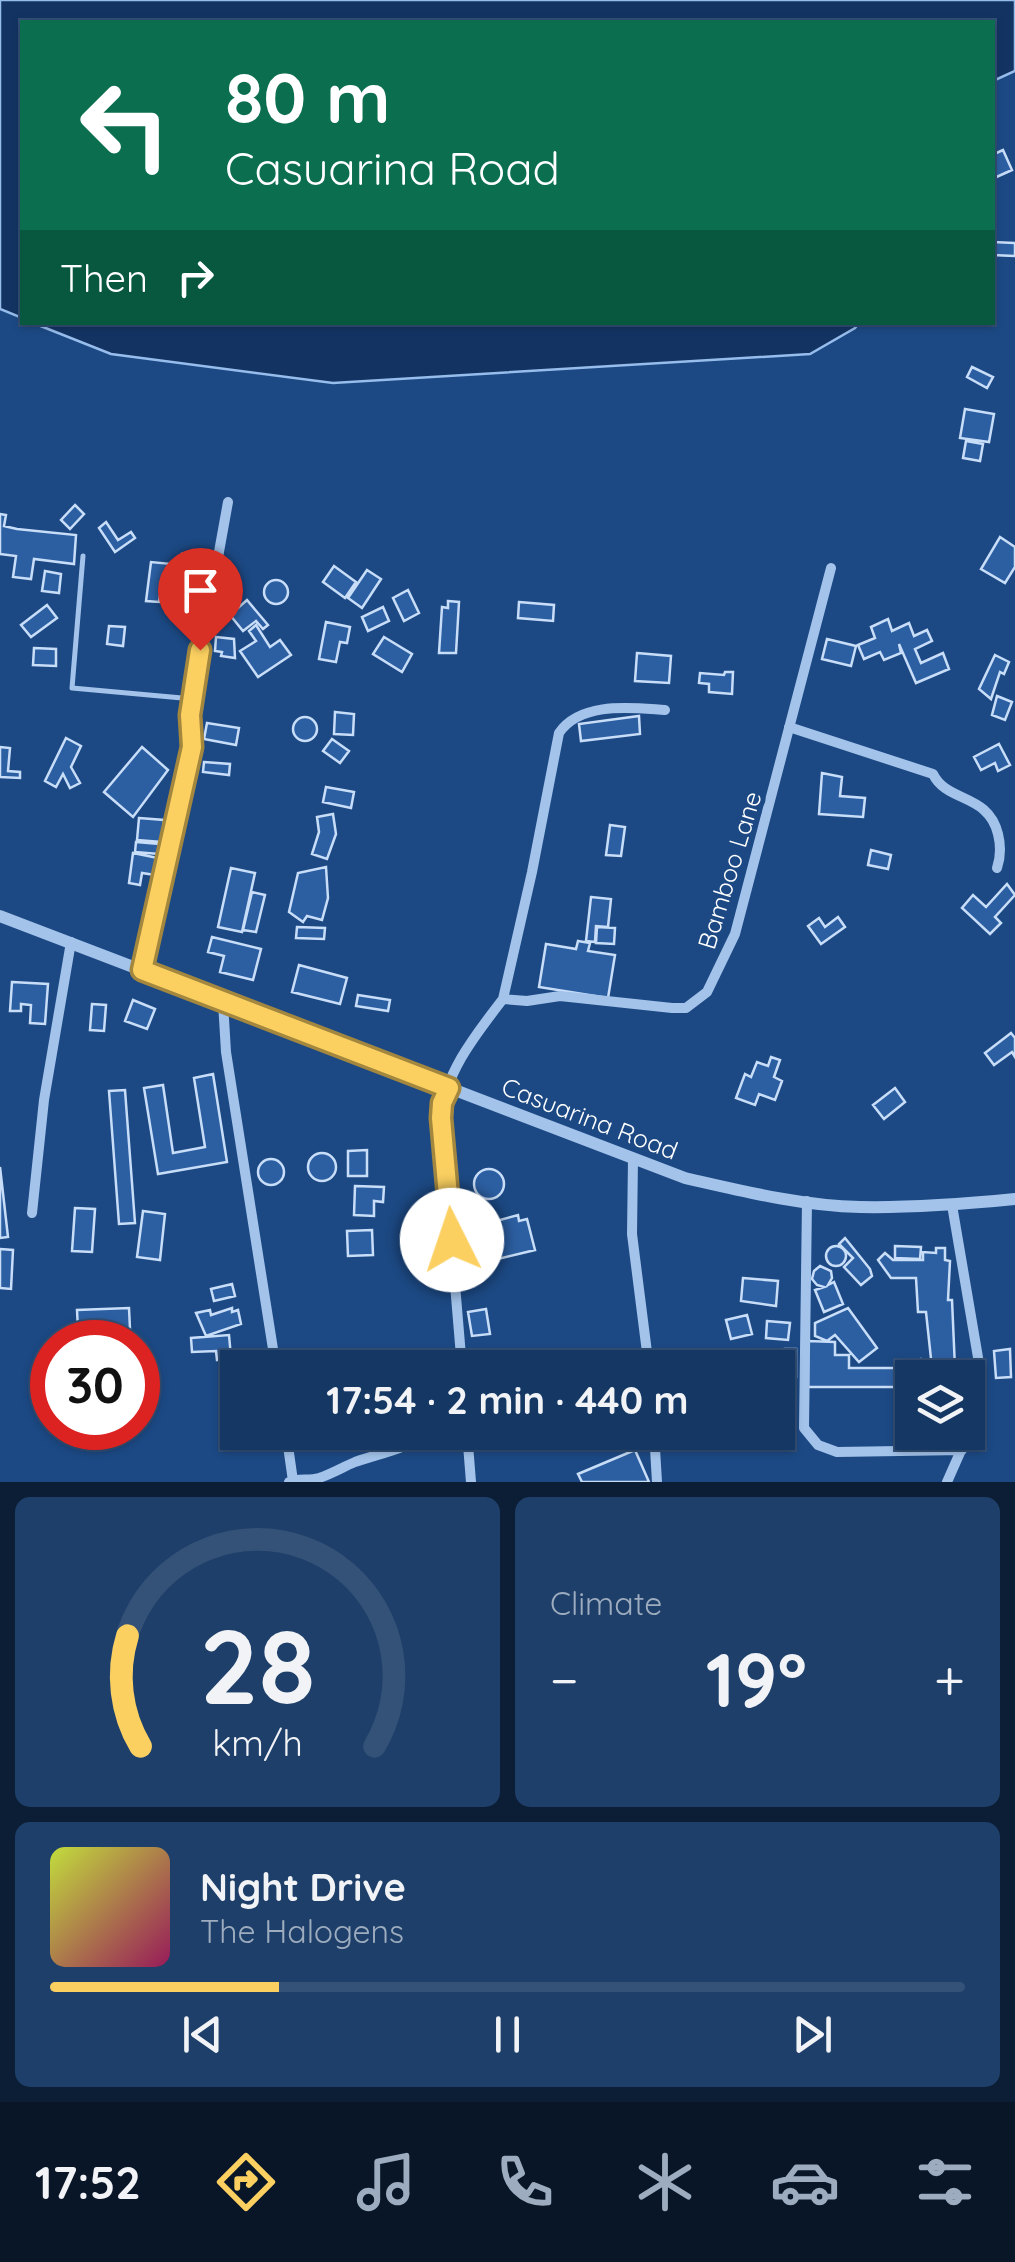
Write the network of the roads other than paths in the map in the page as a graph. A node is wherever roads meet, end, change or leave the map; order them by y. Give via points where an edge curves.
1 (228, 502) dead end
2 (83, 556) dead end
3 (831, 568) dead end
4 (193, 698) junction
5 (665, 710) dead end
6 (789, 727) junction
7 (997, 868) dead end
8 (0, 916) edge
9 (70, 942) junction
10 (142, 970) junction
11 (503, 998) junction
12 (223, 1002) junction
13 (449, 1088) junction
14 (633, 1159) junction
15 (1015, 1199) edge
16 (807, 1201) junction
17 (952, 1205) junction
18 (32, 1213) dead end
19 (273, 1350) edge
20 (460, 1350) edge
21 (647, 1350) edge
22 (978, 1360) edge
23 (288, 1450) edge
24 (394, 1450) edge
25 (468, 1450) edge
26 (655, 1450) edge
27 (962, 1450) joint
28 (291, 1481) edge
29 (471, 1482) edge
30 (657, 1482) edge
31 (947, 1482) edge

1 - 4 street
2 - 4 lane via 72,688
3 - 6 street, Bamboo Lane
4 - 10 street via 192,747
5 - 11 street via 611,706 559,732
6 - 7 street via 933,774 941,786 979,804 997,829
6 - 11 street, Bamboo Lane via 734,934 707,992 686,1008 560,996
8 - 9 street, Casuarina Road
9 - 10 street, Casuarina Road
9 - 18 street
10 - 12 street, Casuarina Road
11 - 13 street via 476,1033
12 - 13 street, Casuarina Road
12 - 19 street
13 - 14 street, Casuarina Road
13 - 20 street via 442,1103 442,1142
14 - 16 street, Casuarina Road via 685,1178
14 - 21 street via 632,1234
15 - 17 street, Casuarina Road
16 - 17 street, Casuarina Road
16 - 27 street via 804,1428 818,1445 837,1452
17 - 22 street
23 - 28 street
24 - 28 street via 319,1478
25 - 29 street
26 - 30 street
27 - 31 street

